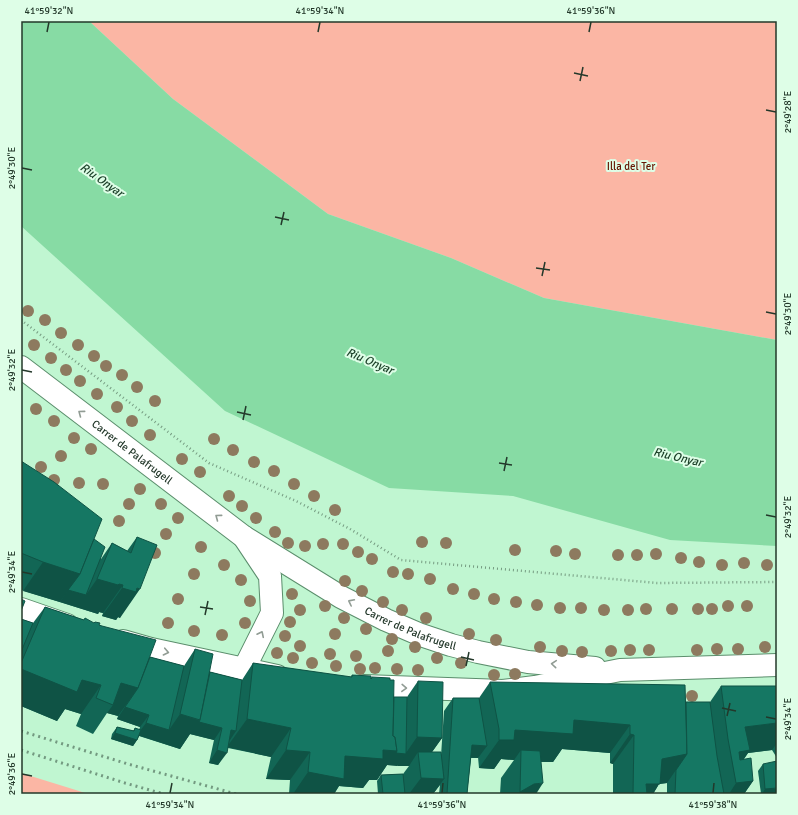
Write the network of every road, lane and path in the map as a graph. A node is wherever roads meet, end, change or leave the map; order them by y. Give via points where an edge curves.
1 (21, 320) edge
2 (21, 367) edge
3 (244, 537) junction
4 (777, 582) edge
5 (21, 609) edge
6 (777, 665) edge
7 (244, 669) junction
8 (620, 670) junction
9 (299, 681) edge
10 (347, 686) edge

1 - 4 path via 209,463 296,501 350,529 401,560 657,583
3 -> 2 street, Carrer de Palafrugell
7 -> 3 street, Carrer de Palafrugell via 272,613 270,576
8 -> 3 street, Carrer de Palafrugell via 528,662 478,652 421,635 341,598
5 -> 7 street via 151,649
6 - 8 street
7 - 9 street
10 -> 8 street via 503,691

